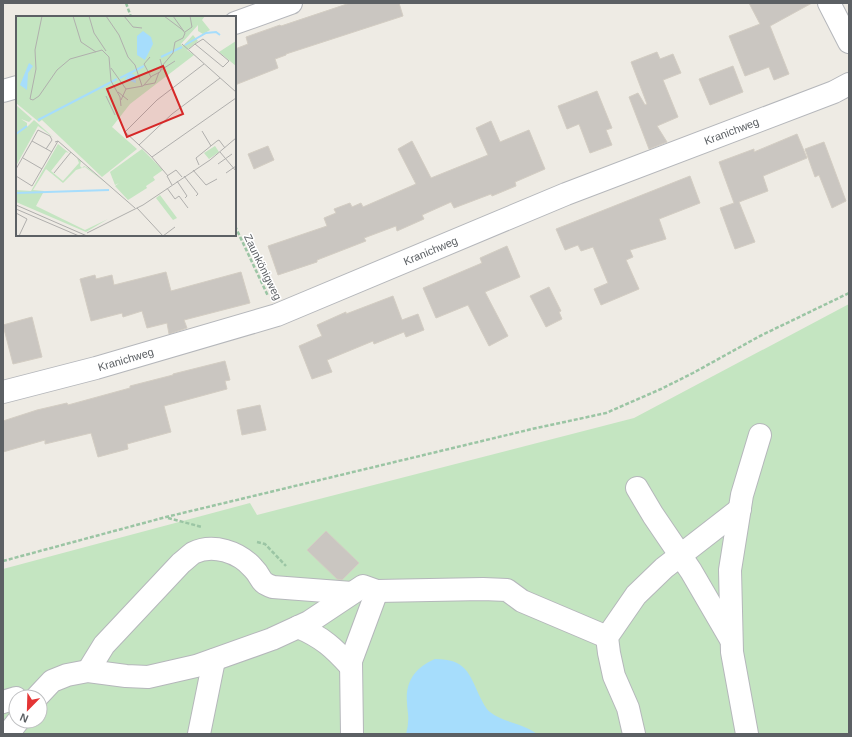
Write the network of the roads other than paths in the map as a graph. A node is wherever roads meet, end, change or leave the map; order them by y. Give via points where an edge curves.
1 (291, 3) edge
2 (829, 3) edge
3 (236, 23) edge
4 (849, 42) edge
5 (849, 84) edge
6 (16, 87) edge
7 (3, 91) edge
8 (3, 392) edge
9 (760, 435) dead end
10 (637, 488) dead end
11 (740, 509) junction
12 (680, 555) junction
13 (377, 591) junction
14 (352, 593) junction
15 (298, 627) junction
16 (607, 637) junction
17 (732, 641) junction
18 (214, 660) junction
19 (351, 667) junction
20 (88, 671) junction
21 (45, 689) edge
22 (199, 734) edge
23 (352, 734) edge
24 (634, 734) edge
25 (747, 734) edge

1 - 3 street
2 - 4 street
5 - 8 street, Kranichweg via 834,92 566,194 277,315 96,368
6 - 7 street
9 - 11 street
10 - 12 street
11 - 12 street
11 - 17 street via 730,570
12 - 16 street via 636,595
12 - 17 street
13 - 14 street via 362,586
13 - 16 street via 483,588 507,590 522,601
13 - 19 street via 357,643
14 - 15 street
14 - 20 street via 273,587 263,584 254,569 241,556 224,550 194,553 180,563 104,644
15 - 18 street
15 - 19 street via 329,644
16 - 24 street via 614,676 628,708
17 - 25 street
18 - 20 street via 148,677
18 - 22 street
19 - 23 street
20 - 21 street via 66,674 52,681

